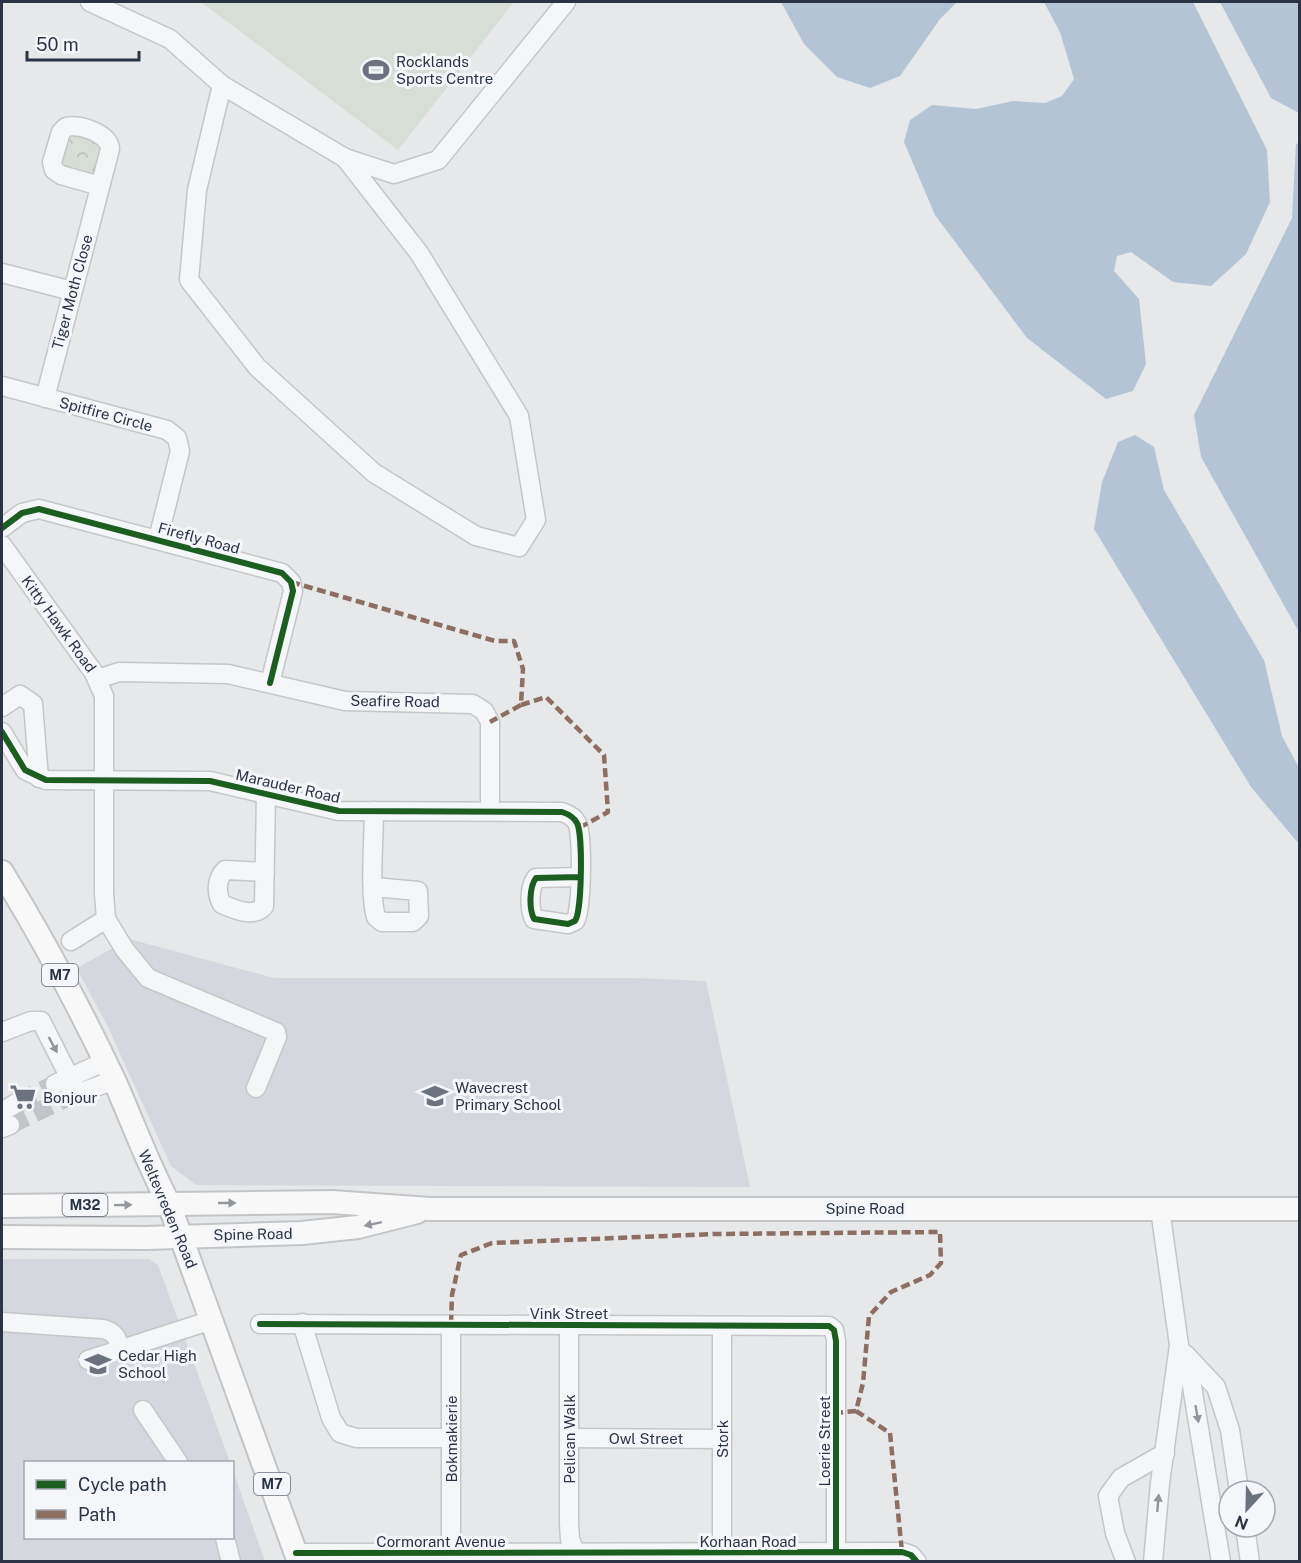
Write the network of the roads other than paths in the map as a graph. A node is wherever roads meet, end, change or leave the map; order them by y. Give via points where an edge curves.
1 (90, 2) edge
2 (566, 2) edge
3 (222, 85) junction
4 (345, 158) junction
5 (100, 186) dead end
6 (2, 273) edge
7 (72, 291) junction
8 (2, 386) edge
9 (45, 398) junction
10 (2, 528) edge
11 (158, 539) junction
12 (2, 545) edge
13 (98, 679) junction
14 (270, 682) junction
15 (2, 707) edge
16 (2, 732) edge
17 (39, 778) junction
18 (105, 781) junction
19 (266, 794) junction
20 (374, 811) junction
21 (490, 811) junction
22 (2, 872) edge
23 (264, 873) dead end
24 (580, 877) dead end
25 (374, 887) dead end
26 (106, 919) junction
27 (71, 941) dead end
28 (2, 1032) edge
29 (109, 1071) junction
30 (256, 1088) dead end
31 (18, 1102) tunnel mouth
32 (4, 1122) edge
33 (169, 1204) junction
34 (2, 1206) edge
35 (430, 1209) junction
36 (1160, 1209) junction
37 (1299, 1209) edge
38 (180, 1236) junction
39 (2, 1237) edge
40 (212, 1320) junction
41 (2, 1323) edge
42 (302, 1323) junction
43 (260, 1324) dead end
44 (452, 1324) junction
45 (568, 1325) junction
46 (722, 1326) junction
47 (834, 1330) joint
48 (120, 1350) junction
49 (1183, 1351) junction
50 (88, 1360) dead end
51 (143, 1410) dead end
52 (451, 1438) junction
53 (569, 1438) junction
54 (722, 1439) junction
55 (1165, 1453) junction
56 (177, 1461) edge
57 (1237, 1479) edge
58 (225, 1539) edge
59 (1247, 1539) edge
60 (722, 1552) junction
61 (836, 1552) junction
62 (451, 1553) junction
63 (298, 1557) edge
64 (577, 1557) edge
65 (231, 1562) edge
66 (917, 1562) edge
67 (1126, 1562) edge
68 (1153, 1562) edge
69 (1221, 1562) edge
70 (1250, 1562) edge

1 - 3 street via 170,39
2 - 4 street via 438,160 394,174
3 - 4 street
3 - 4 street via 197,190 189,280 257,367 374,473 476,536 519,547 536,520 519,416 419,253
5 - 7 street, Tiger Moth Close
6 - 7 street
7 - 9 street, Tiger Moth Close
8 - 9 street, Spitfire Circle
9 - 11 street, Spitfire Circle via 174,435 180,451
10 - 11 street, Firefly Road via 22,513 39,509
11 - 14 street, Firefly Road via 278,572 289,579 292,596
12 - 13 street, Kitty Hawk Road
13 - 14 street, Seafire Road via 119,672 215,673
13 - 18 street, Kitty Hawk Road via 105,703
14 - 21 street, Seafire Road via 345,701 466,702 477,706 490,722
15 - 17 street via 20,695 33,704
16 - 17 street via 25,770
17 - 18 street, Marauder Road
18 - 19 street, Marauder Road via 210,781
18 - 26 street, Kitty Hawk Road
19 - 20 street, Marauder Road via 329,810
19 - 23 street
20 - 21 street, Marauder Road
20 - 25 street
21 - 24 street, Marauder Road via 558,811 573,817 579,828
22 - 29 main road, Weltevreden Road / M7
26 - 27 street
26 - 30 street via 124,950 148,978 276,1032
28 -> 29 street via 41,1021 68,1088
29 - 33 main road, Weltevreden Road / M7 via 149,1167
31 - 32 street
34 -> 33 main road, Spine Road / M32
33 -> 35 main road, Spine Road / M32 via 332,1202
33 - 38 main road, Weltevreden Road / M7
35 - 36 main road, Spine Road / M32
35 -> 38 main road, Spine Road / M32 via 375,1223 302,1233
36 - 37 main road, Spine Road / M32
36 - 49 street
38 - 39 main road, Spine Road / M32
38 - 40 main road, Weltevreden Road / M7
40 - 48 street
40 - 63 main road, Weltevreden Road / M7
41 - 48 street via 112,1331
42 - 43 street, Vink Street
42 - 44 street, Vink Street
42 - 52 street via 331,1418 340,1433 356,1438
44 - 45 street, Vink Street
44 - 52 street, Bokmakierie
45 - 46 street, Vink Street
45 - 53 street, Pelican Walk
46 - 47 street, Vink Street via 825,1326
46 - 54 street, Stork
47 - 61 street, Loerie Street
48 - 50 street
49 - 55 street
49 - 57 street via 1216,1387 1226,1410
49 -> 69 street
51 - 56 street
52 - 62 street, Bokmakierie
53 - 54 street, Owl Street
53 - 64 street, Pelican Walk via 570,1539
54 - 60 street, Stork
55 - 67 street via 1121,1478 1108,1496
68 -> 55 street
58 - 65 street
59 - 70 street
60 - 61 street, Korhaan Road
60 - 64 street, Korhaan Road
61 - 66 street, Korhaan Road via 902,1552
62 - 63 street, Cormorant Avenue
62 - 64 street, Cormorant Avenue

